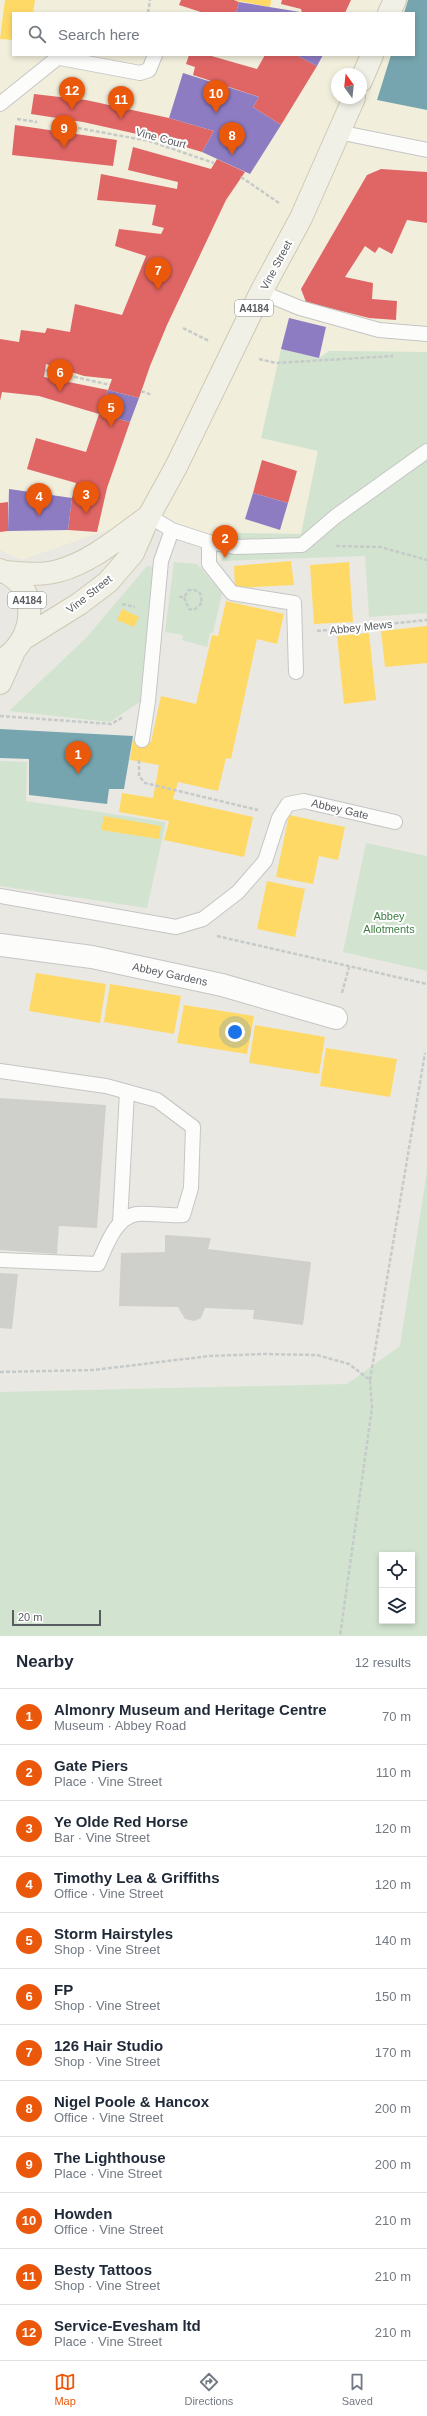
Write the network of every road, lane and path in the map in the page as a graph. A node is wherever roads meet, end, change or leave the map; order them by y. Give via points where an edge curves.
1 (150, 0) edge
2 (395, 0) edge
3 (148, 12) edge
4 (390, 12) edge
5 (60, 56) edge
6 (155, 56) edge
7 (372, 56) edge
8 (367, 68) edge
9 (0, 104) edge
10 (351, 104) edge
11 (78, 128) dead end
12 (338, 132) junction
13 (427, 150) edge
14 (214, 163) dead end
15 (241, 177) dead end
16 (301, 218) junction
17 (261, 292) junction
18 (183, 328) dead end
19 (427, 334) edge
20 (232, 353) junction
21 (395, 355) dead end
22 (45, 370) dead end
23 (110, 384) dead end
24 (141, 391) dead end
25 (152, 395) dead end
26 (427, 451) edge
27 (149, 516) junction
28 (172, 530) junction
29 (210, 542) junction
30 (302, 545) junction
31 (427, 560) edge
32 (2, 571) edge
33 (157, 594) junction
34 (184, 597) junction
35 (427, 620) edge
36 (295, 634) junction
37 (26, 636) junction
38 (6, 658) edge
39 (296, 672) dead end
40 (0, 683) edge
41 (148, 701) junction
42 (0, 716) edge
43 (142, 740) joint
44 (278, 818) junction
45 (395, 822) dead end
46 (0, 896) edge
47 (176, 927) junction
48 (0, 945) edge
49 (427, 984) edge
50 (336, 1018) dead end
51 (425, 1053) dead end
52 (0, 1071) edge
53 (128, 1092) junction
54 (120, 1223) junction
55 (0, 1260) edge
56 (0, 1372) edge
57 (370, 1380) junction
58 (340, 1636) edge

1 - 3 path
2 - 4 main road
5 - 6 lane via 140,73 149,70
5 - 9 lane
7 - 8 main road
10 - 12 main road, Vine Street / A4184
11 - 14 path, Vine Court via 149,141
12 - 13 lane
12 - 16 main road, Vine Street / A4184
15 - 16 path
16 - 17 main road, Vine Street / A4184
17 - 19 lane via 300,308 379,330
17 - 20 main road, Vine Street / A4184
18 - 20 path
20 - 21 path via 276,363
20 - 27 main road, Vine Street / A4184
22 - 23 path
24 - 25 path
26 - 30 lane via 336,516
27 - 28 lane
27 - 32 main road, Vine Street / A4184 via 81,562 58,571 36,574
27 - 37 main road, Vine Street / A4184 via 134,553 108,582 79,604
28 - 29 lane
28 - 33 lane via 161,561
29 - 30 lane via 234,547
29 - 36 lane via 209,564 232,593 294,603
30 - 31 path via 380,547
32 - 37 main road, A4184 via 19,582 28,602 30,613
33 - 34 path
33 - 41 lane
34 - 34 path via 186,593 195,590 200,593 202,603 194,610 189,609
35 - 36 path, Abbey Mews
36 - 39 lane
37 - 38 main road, A4184
38 - 40 main road, A4184
41 - 42 path via 111,724
41 - 43 lane
43 - 44 path via 138,766 145,783 252,808
44 - 45 lane, Abbey Gate via 288,804 304,801
44 - 47 lane, Abbey Gate via 265,860 238,892 202,918
46 - 47 lane
47 - 49 path
48 - 50 street, Abbey Gardens via 92,957 222,985
51 - 57 path
52 - 53 lane via 106,1086
53 - 54 lane
53 - 54 lane via 157,1100 193,1127 191,1188 183,1215 136,1214
54 - 55 lane via 98,1264
56 - 57 path via 94,1370 209,1356 317,1355 349,1364
57 - 58 path via 372,1408

